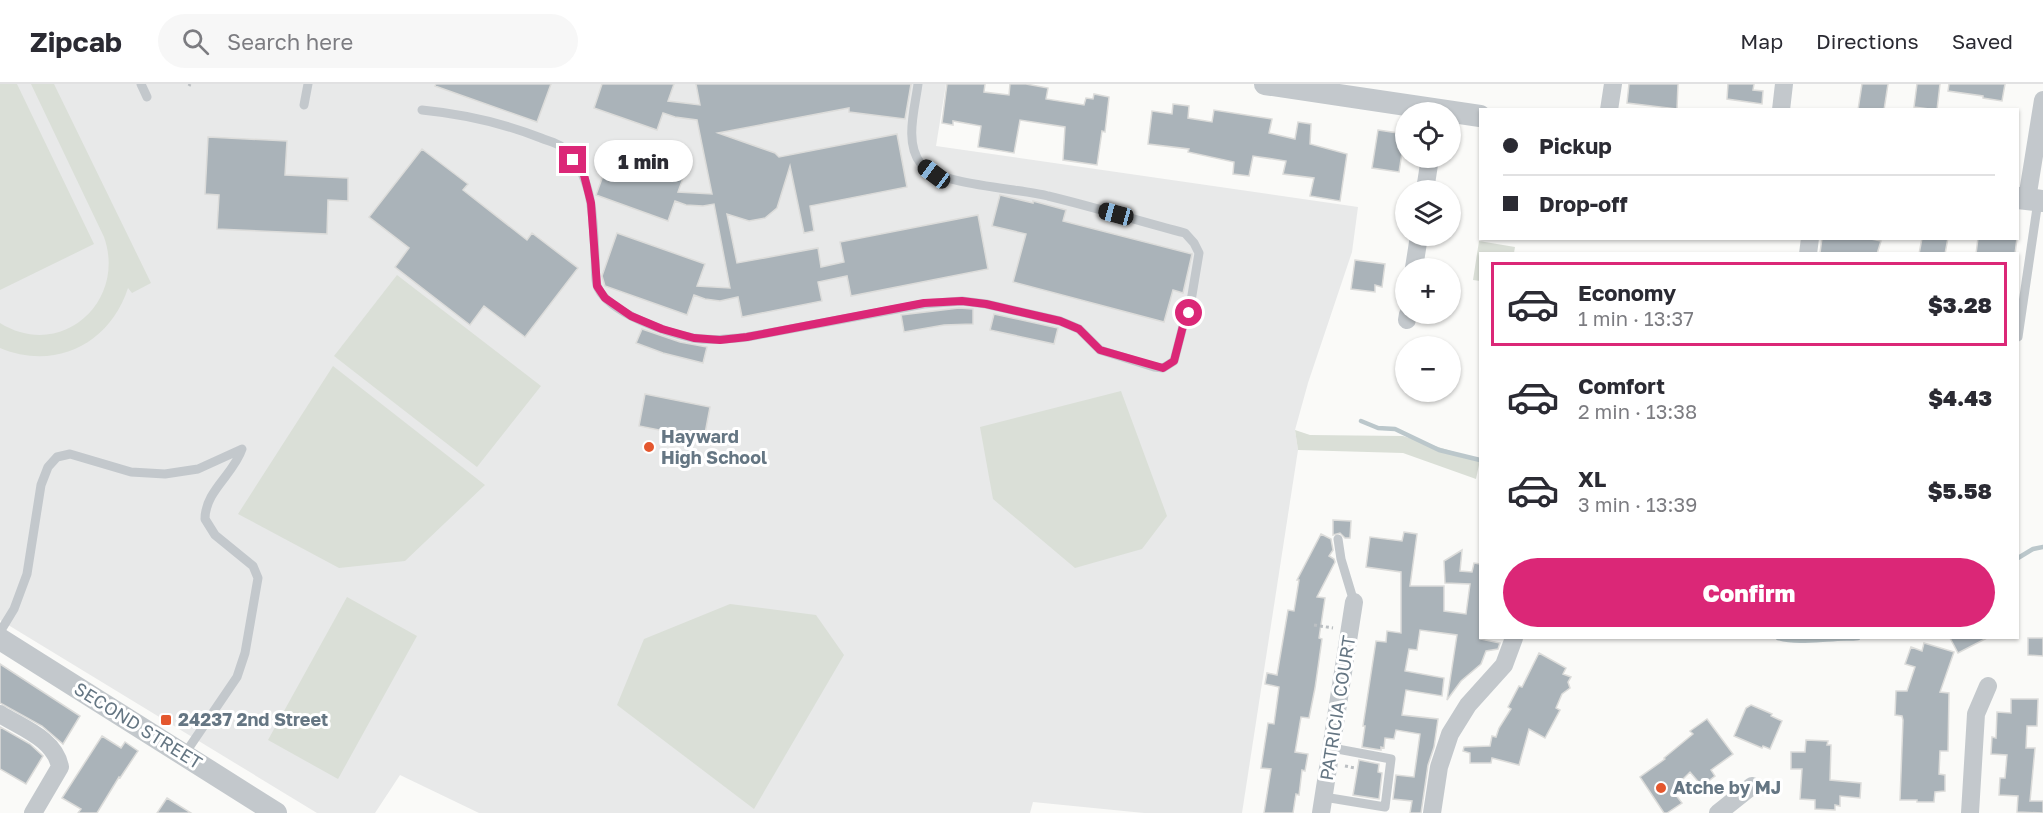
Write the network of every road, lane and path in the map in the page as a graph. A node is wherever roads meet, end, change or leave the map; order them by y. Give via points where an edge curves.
1 (141, 84) edge
2 (308, 84) edge
3 (918, 84) edge
4 (1265, 84) edge
5 (1613, 84) edge
6 (1784, 84) edge
7 (147, 97) dead end
8 (2043, 100) edge
9 (1395, 104) edge
10 (304, 105) dead end
11 (1610, 108) edge
12 (1781, 108) edge
13 (422, 110) dead end
14 (1461, 114) edge
15 (1479, 116) edge
16 (2031, 200) edge
17 (2019, 326) edge
18 (1338, 539) dead end
19 (1354, 602) joint
20 (1314, 625) dead end
21 (1338, 629) dead end
22 (0, 632) edge
23 (0, 639) edge
24 (1514, 639) edge
25 (1988, 686) dead end
26 (0, 714) edge
27 (1332, 748) junction
28 (184, 755) junction
29 (1342, 765) dead end
30 (1355, 768) dead end
31 (1752, 786) dead end
32 (1323, 805) edge
33 (33, 813) edge
34 (276, 813) edge
35 (1432, 813) edge
36 (1718, 813) edge
37 (1970, 813) edge

1 - 7 lane
2 - 10 lane
3 - 13 lane via 912,133 914,150 921,164 934,174 1047,195 1185,233 1199,253 1191,302 1174,361 1163,368 1154,367 1100,350 1079,329 1060,321 962,301 924,303 720,340 662,329 631,316 605,298 597,286 591,203 584,175 561,146 516,128 459,114
4 - 9 street
5 - 11 street
6 - 12 street
8 - 16 street
14 - 15 street
16 - 17 lane
18 - 19 lane
19 - 27 street, PATRICIA COURT
20 - 21 path
22 - 28 lane via 24,584 43,476 57,457 70,454 131,472 165,474 198,469 242,449 238,461 209,500 205,519 214,535 248,560 257,573 245,653 237,677
23 - 28 street, SECOND STREET
24 - 35 street via 1504,665 1468,705 1450,734 1439,766
25 - 37 street via 1976,714
26 - 33 street via 49,744 58,755 60,767
27 - 32 street, PATRICIA COURT
27 - 32 lane via 1391,759 1385,807
28 - 34 street, SECOND STREET
29 - 30 path
31 - 36 street

